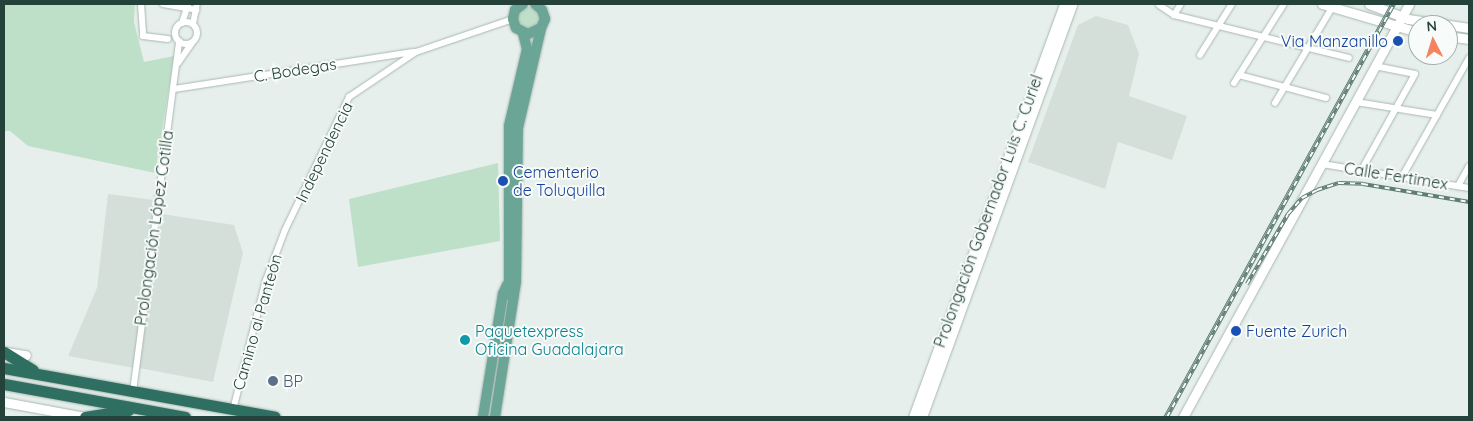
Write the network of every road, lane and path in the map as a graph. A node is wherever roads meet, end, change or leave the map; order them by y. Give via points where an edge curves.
1 (141, 4) edge
2 (162, 4) edge
3 (523, 4) edge
4 (1064, 4) edge
5 (1072, 4) edge
6 (1181, 4) edge
7 (1232, 4) edge
8 (1284, 4) edge
9 (1322, 4) edge
10 (1369, 4) edge
11 (1409, 4) edge
12 (1160, 5) dead end
13 (187, 6) edge
14 (540, 6) edge
15 (1333, 6) junction
16 (196, 7) edge
17 (1174, 14) junction
18 (1402, 16) junction
19 (513, 19) junction
20 (182, 23) junction
21 (193, 24) junction
22 (1218, 26) junction
23 (1397, 26) junction
24 (541, 28) junction
25 (1469, 28) edge
26 (1408, 29) edge
27 (523, 33) junction
28 (1263, 36) junction
29 (168, 39) dead end
30 (179, 41) junction
31 (192, 43) junction
32 (1308, 48) junction
33 (416, 52) junction
34 (1200, 56) dead end
35 (1349, 58) dead end
36 (1469, 58) edge
37 (178, 64) junction
38 (1376, 66) junction
39 (1239, 75) junction
40 (1234, 83) dead end
41 (1284, 87) junction
42 (174, 89) junction
43 (1326, 98) dead end
44 (1356, 102) junction
45 (1275, 103) dead end
46 (1396, 108) junction
47 (1437, 115) junction
48 (1322, 164) junction
49 (1469, 166) edge
50 (1361, 171) junction
51 (1402, 177) junction
52 (1458, 186) junction
53 (1469, 188) edge
54 (296, 209) joint
55 (513, 282) junction
56 (4, 352) edge
57 (26, 355) dead end
58 (4, 368) edge
59 (40, 375) junction
60 (4, 384) edge
61 (133, 392) junction
62 (4, 402) edge
63 (136, 408) junction
64 (233, 410) junction
65 (492, 415) edge
66 (85, 417) edge
67 (185, 417) edge
68 (275, 417) edge
69 (913, 417) edge
70 (922, 417) edge
71 (1184, 417) edge

1 - 29 street via 143,36
2 - 13 street
3 - 19 main road via 515,10
4 - 69 street, Prolongación Gobernador Luis C. Curiel
5 - 70 street, Prolongación Gobernador Luis C. Curiel
6 - 17 street
7 - 22 street
8 - 28 street
9 - 15 street
10 - 18 street
11 - 18 street
12 - 17 street
13 - 16 street
13 - 20 street
14 - 24 main road via 544,19
15 - 23 street
15 - 32 street
16 - 21 street
17 - 22 street
18 - 23 street
18 - 25 street
19 - 27 main road via 516,28
19 - 33 street, Independencia
20 - 21 street
20 - 30 street via 176,30
21 - 31 street via 197,34
22 - 28 street
22 - 34 street
23 - 26 street
23 - 38 street
24 - 27 main road via 533,34
24 - 55 main road via 518,128
27 - 55 main road via 527,49 509,126
28 - 32 street
28 - 39 street
30 - 31 street
30 - 37 street, Prolongación López Cotilla
31 - 37 street, Prolongación López Cotilla
32 - 35 street
32 - 41 street
33 - 42 street, C. Bodegas
33 - 54 street, Independencia via 349,97
36 - 47 street
37 - 42 street, Prolongación López Cotilla
38 - 44 street
38 - 46 street via 1415,74
39 - 40 street
39 - 41 street
41 - 43 street
41 - 45 street
42 - 61 street, Prolongación López Cotilla
44 - 46 street
44 - 48 street
46 - 47 street
46 - 50 street
47 - 51 street
48 - 50 street, Calle Fertimex
48 - 71 street
49 - 52 street
50 - 51 street, Calle Fertimex
51 - 52 street, Calle Fertimex
52 - 53 street, Calle Fertimex
54 - 64 street, Camino al Panteón via 266,280
55 - 65 main road via 503,294
55 - 65 main road via 519,295
56 - 57 street
56 - 59 highway
58 - 59 highway
59 - 61 highway
60 - 63 highway
61 - 64 highway
62 - 66 street
63 - 66 highway
63 - 67 highway
64 - 68 highway

